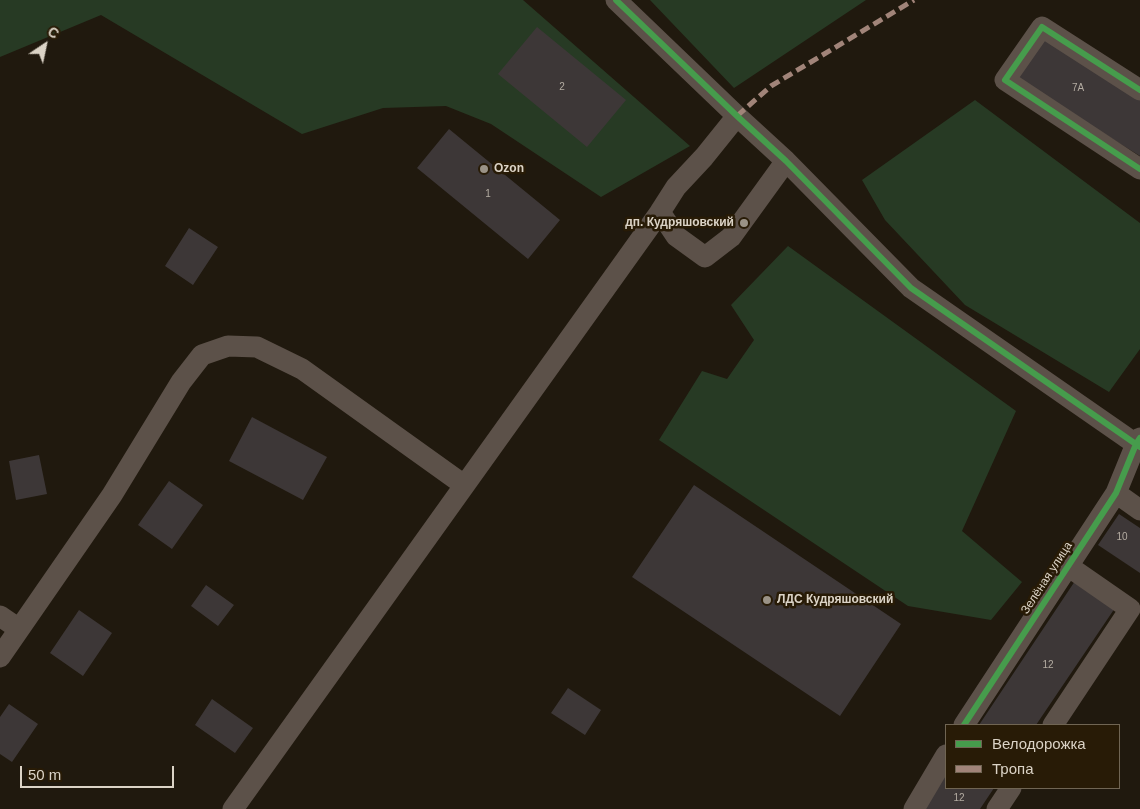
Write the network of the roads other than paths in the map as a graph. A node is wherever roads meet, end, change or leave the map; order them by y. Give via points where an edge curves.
1 (616, 0) edge
2 (1140, 90) edge
3 (737, 116) junction
4 (786, 161) junction
5 (1140, 169) edge
6 (660, 212) junction
7 (1139, 443) edge
8 (464, 485) junction
9 (1116, 493) junction
10 (1140, 510) edge
11 (1068, 566) junction
12 (0, 616) edge
13 (19, 629) junction
14 (0, 657) edge
15 (965, 724) edge
16 (1054, 724) edge
17 (945, 757) edge
18 (1010, 789) edge
19 (232, 809) edge
20 (914, 809) edge
21 (996, 809) edge

1 - 3 street
2 - 5 street via 1042,27 1005,80
3 - 4 street
3 - 6 street via 676,186
4 - 6 street via 731,237 705,257 676,236
4 - 7 street via 911,288
6 - 8 street
7 - 9 street, Зелёная улица
8 - 13 street via 302,369 257,347 228,346 202,355 181,382 112,495
8 - 19 street
9 - 10 street
9 - 11 street, Зелёная улица
11 - 15 street, Зелёная улица
11 - 16 street via 1130,610
12 - 13 street
13 - 14 street
17 - 20 street
18 - 21 street

